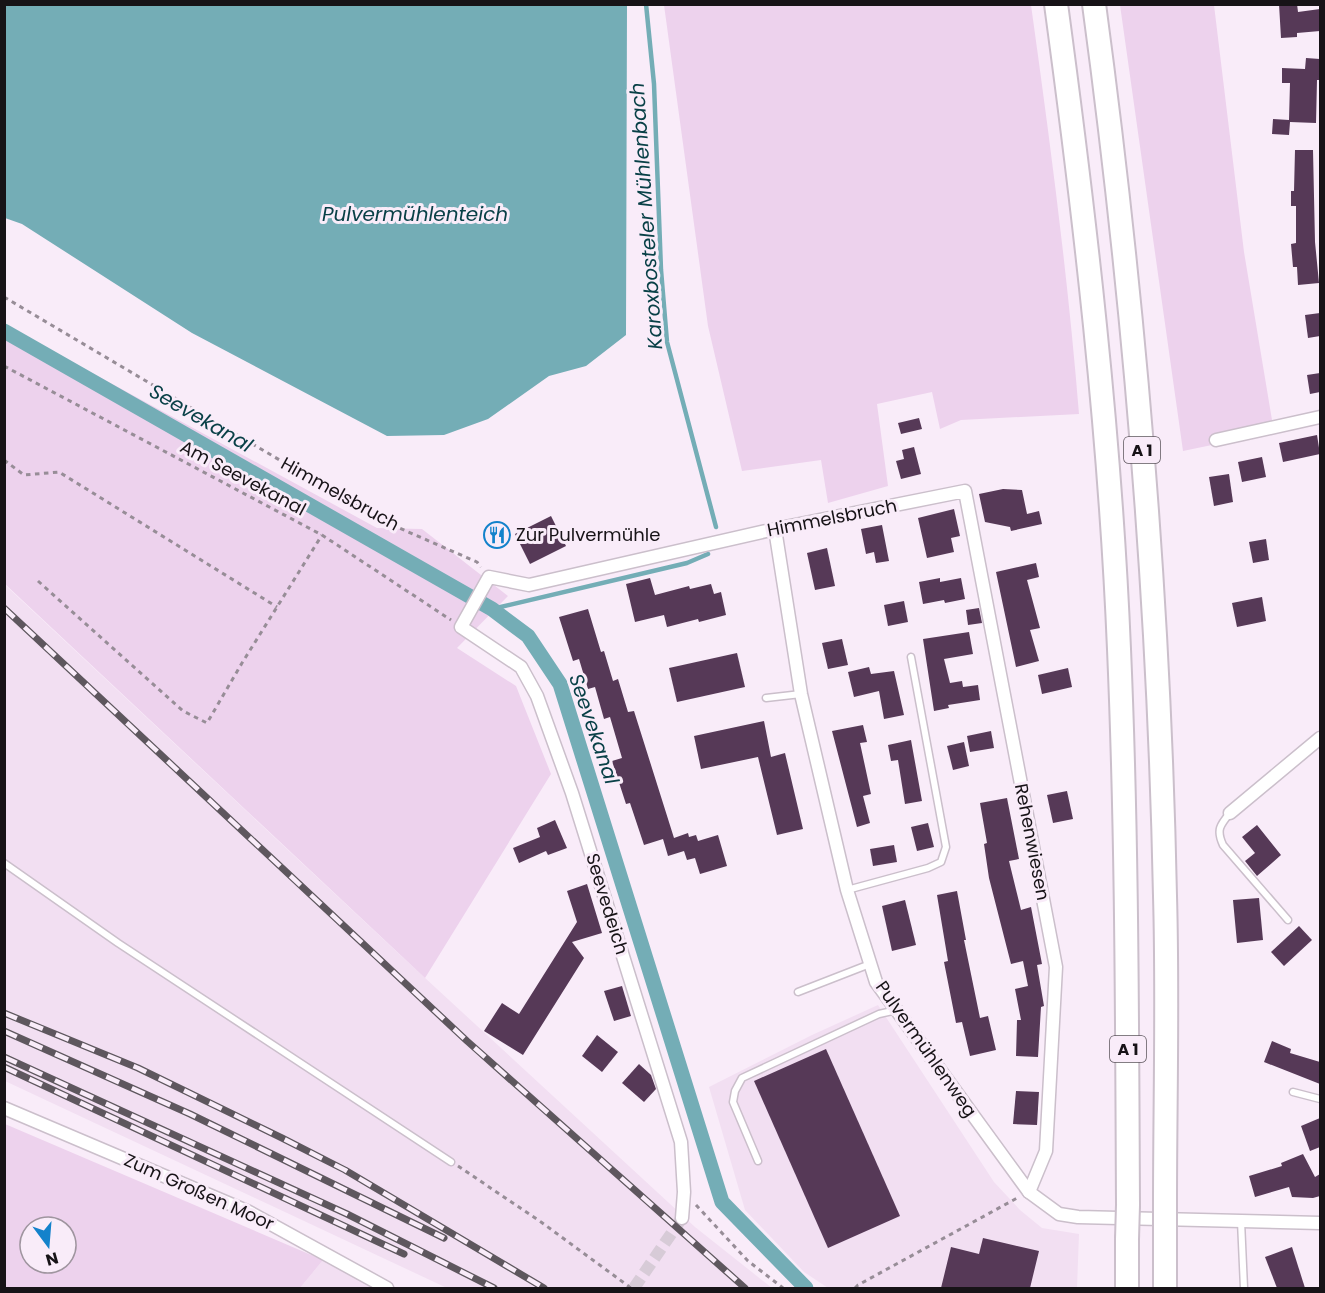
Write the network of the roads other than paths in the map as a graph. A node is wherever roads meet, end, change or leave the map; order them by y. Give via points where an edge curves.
1 (1056, 4) edge
2 (1094, 4) edge
3 (1320, 417) edge
4 (1216, 440) dead end
5 (965, 491) joint
6 (775, 530) junction
7 (461, 627) joint
8 (911, 657) dead end
9 (801, 694) junction
10 (766, 698) dead end
11 (1320, 738) edge
12 (1230, 813) joint
13 (4, 863) edge
14 (847, 890) junction
15 (1288, 920) dead end
16 (871, 964) junction
17 (798, 992) dead end
18 (898, 1010) junction
19 (1293, 1092) dead end
20 (1320, 1099) edge
21 (4, 1108) edge
22 (758, 1161) dead end
23 (451, 1162) road end
24 (1029, 1192) junction
25 (682, 1218) tunnel mouth
26 (1241, 1221) junction
27 (1320, 1223) edge
28 (387, 1288) edge
29 (1127, 1288) edge
30 (1165, 1288) edge
31 (1244, 1288) edge

1 - 29 highway, A 1, bridge via 1091,290 1119,646 1127,893
2 - 30 highway, A 1, bridge via 1128,295 1156,651 1166,897
3 - 4 street
5 - 6 street, Himmelsbruch
5 - 24 street, Rehenwiesen via 1056,967 1046,1151
6 - 7 street, Himmelsbruch via 529,585 488,580
6 - 9 street, Pulvermühlenweg
7 - 25 street, Seevedeich via 521,667 537,696 572,793 681,1142
8 - 14 lane via 946,847 941,862 928,868
9 - 10 lane
9 - 14 street, Pulvermühlenweg
11 - 12 street
12 - 15 lane via 1219,825 1223,845
13 - 23 lane via 118,943
14 - 16 street, Pulvermühlenweg
16 - 17 lane
16 - 18 street, Pulvermühlenweg via 876,982
18 - 22 lane via 879,1014 742,1078 733,1102
18 - 24 street, Pulvermühlenweg
19 - 20 lane
21 - 28 street, Zum Großen Moor via 249,1212
24 - 26 street, Pulvermühlenweg via 1059,1214 1078,1217
26 - 27 street, Pulvermühlenweg
26 - 31 lane

